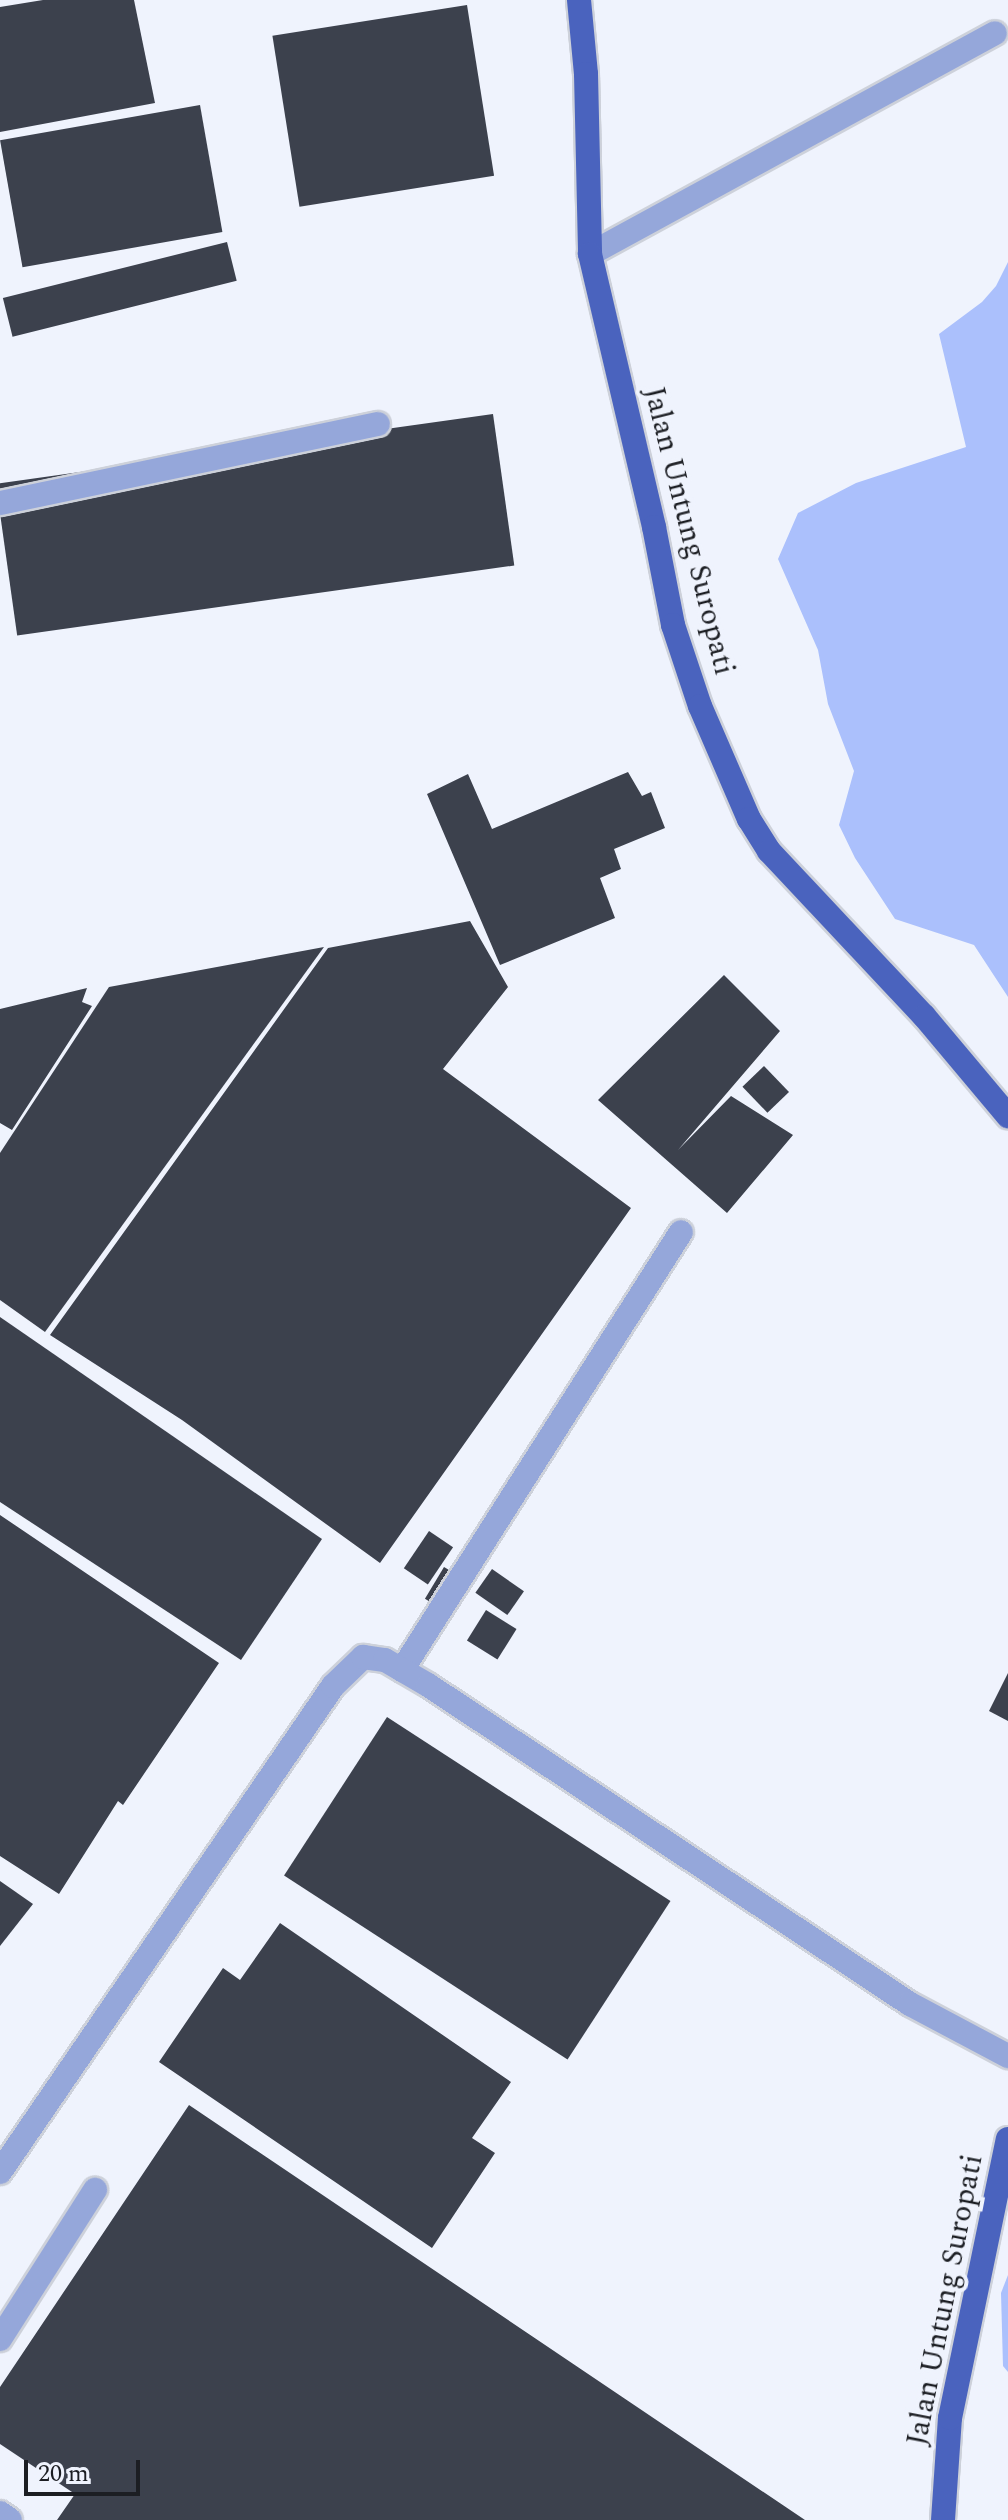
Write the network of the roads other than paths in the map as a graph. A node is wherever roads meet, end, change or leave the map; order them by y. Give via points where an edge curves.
1 (579, 0) edge
2 (995, 33) dead end
3 (590, 254) junction
4 (378, 424) dead end
5 (0, 503) edge
6 (1008, 1116) edge
7 (681, 1232) dead end
8 (402, 1670) junction
9 (1008, 2056) edge
10 (1008, 2139) edge
11 (0, 2172) edge
12 (95, 2190) dead end
13 (0, 2339) edge
14 (0, 2513) edge
15 (10, 2520) edge
16 (943, 2520) edge

1 - 3 main road, Jalan Untung Suropati
2 - 3 lane
3 - 6 main road, Jalan Untung Suropati via 673,625 700,706 749,819 769,851 924,1016
4 - 5 lane
7 - 8 lane
8 - 9 lane via 910,2004
8 - 11 lane via 385,1660 363,1657 333,1686
10 - 16 main road, Jalan Untung Suropati via 950,2418
12 - 13 lane
14 - 15 lane

